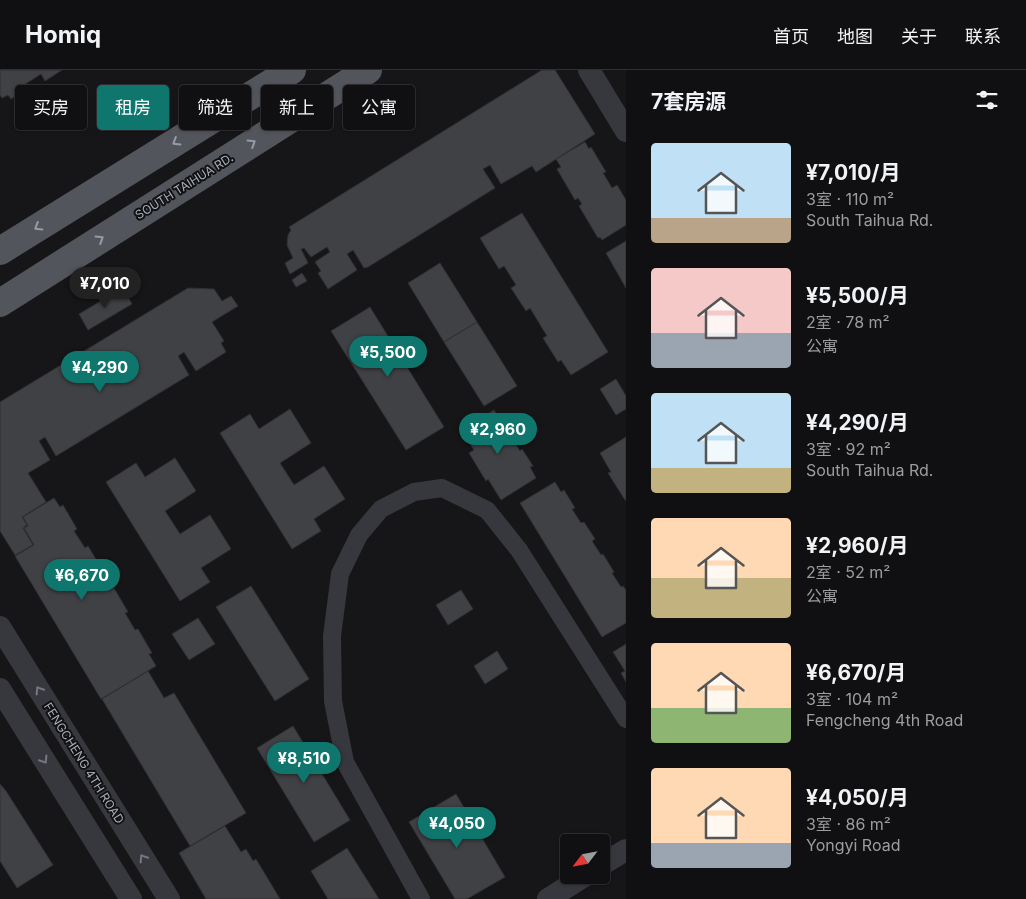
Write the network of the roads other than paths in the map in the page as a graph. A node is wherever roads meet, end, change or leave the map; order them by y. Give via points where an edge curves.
1 (292, 70) edge
2 (368, 70) edge
3 (589, 70) edge
4 (626, 131) edge
5 (0, 251) edge
6 (0, 303) edge
7 (0, 627) edge
8 (0, 689) edge
9 (626, 719) edge
10 (626, 850) edge
11 (610, 860) edge
12 (572, 884) edge
13 (131, 899) edge
14 (169, 899) edge
15 (420, 899) edge
16 (548, 899) edge

1 -> 5 main road
6 -> 2 main road, SOUTH TAIHUA RD.
3 - 4 street
14 -> 7 street, FENGCHENG 4TH ROAD
8 -> 13 street
9 - 15 street via 519,550 488,510 442,488 414,492 382,509 359,535 340,574 332,636 334,701 345,762
10 - 11 street
12 - 16 street

